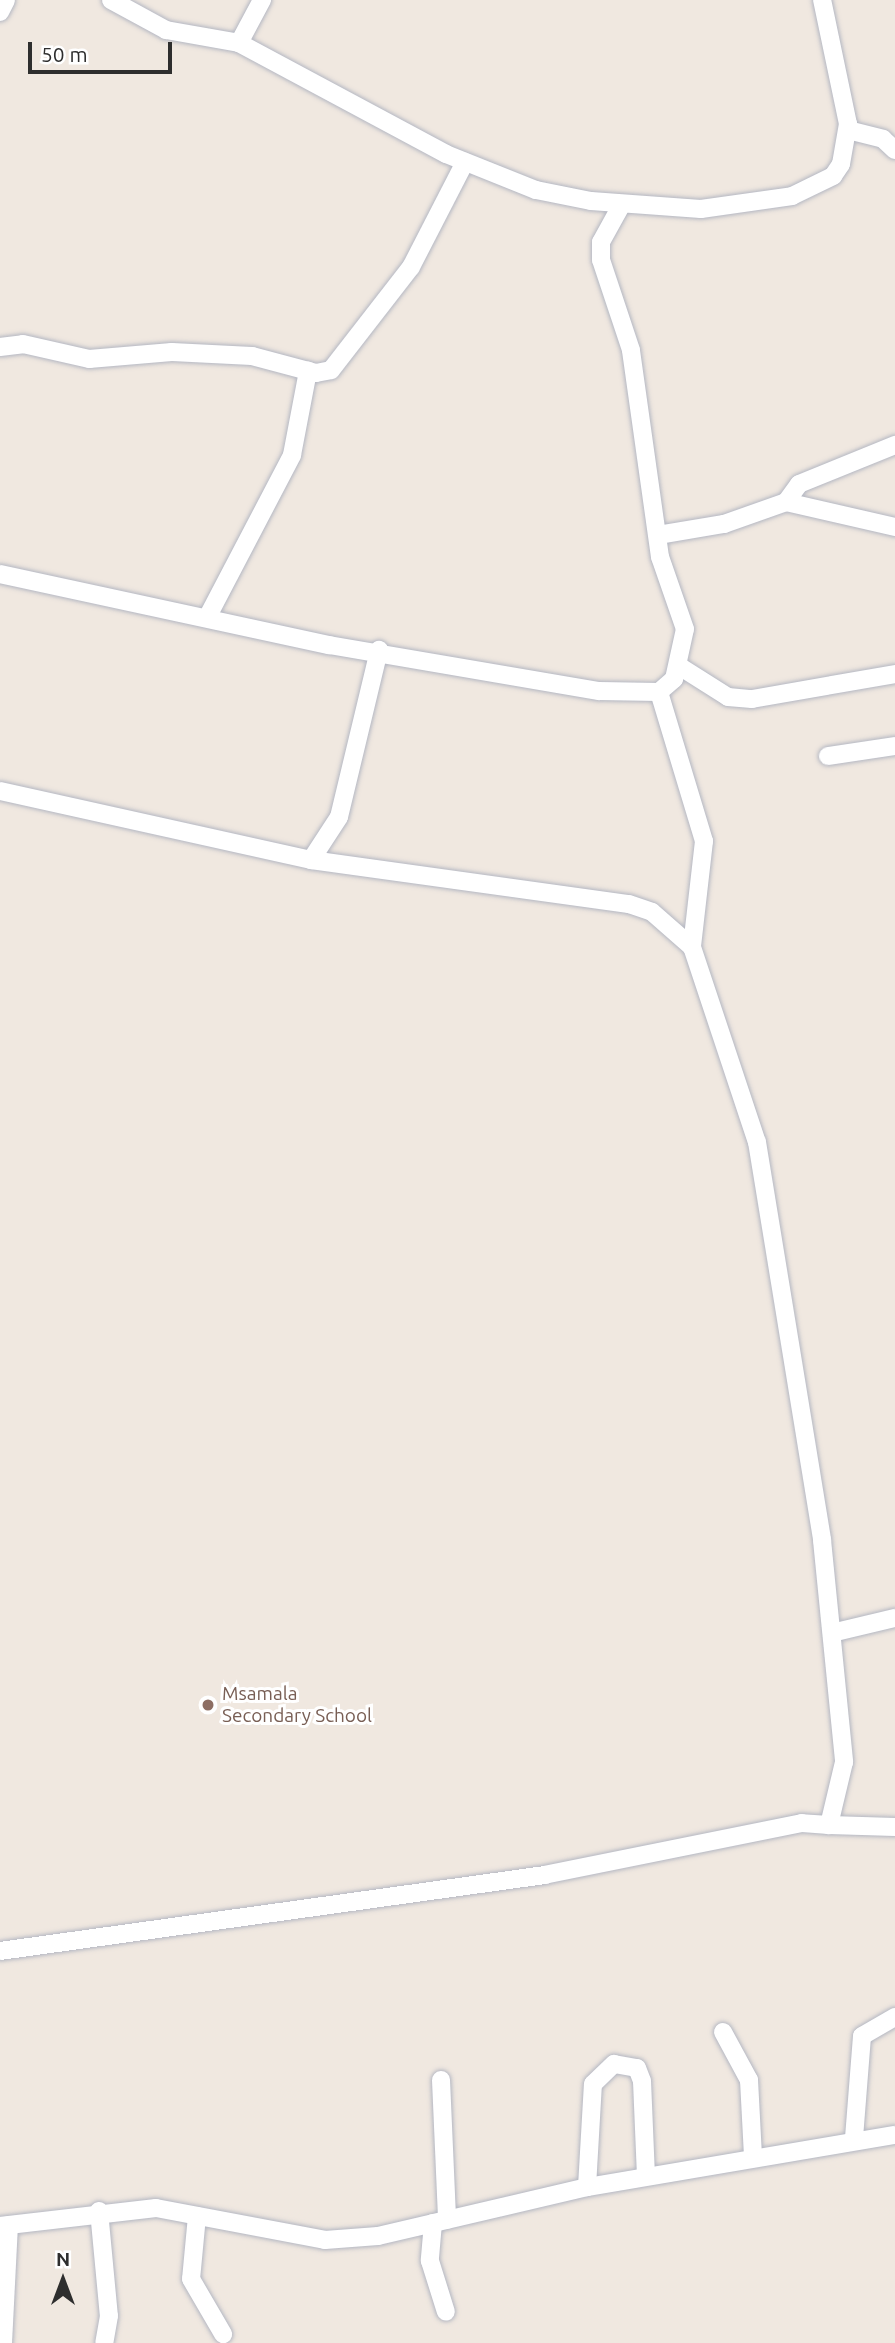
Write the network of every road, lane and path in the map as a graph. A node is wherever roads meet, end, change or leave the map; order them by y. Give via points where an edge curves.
1 (6, 0) edge
2 (111, 0) edge
3 (262, 0) edge
4 (822, 0) edge
5 (0, 12) edge
6 (239, 43) junction
7 (848, 130) junction
8 (895, 150) edge
9 (465, 162) junction
10 (622, 204) junction
11 (0, 347) edge
12 (308, 371) junction
13 (895, 445) edge
14 (786, 502) junction
15 (895, 527) edge
16 (658, 535) junction
17 (0, 574) edge
18 (208, 615) junction
19 (379, 650) junction
20 (679, 666) junction
21 (895, 674) edge
22 (659, 692) junction
23 (895, 746) edge
24 (828, 756) dead end
25 (0, 791) edge
26 (311, 860) junction
27 (692, 947) junction
28 (895, 1618) edge
29 (832, 1633) junction
30 (829, 1825) junction
31 (895, 1826) edge
32 (0, 1951) edge
33 (895, 2017) edge
34 (723, 2032) dead end
35 (442, 2080) dead end
36 (895, 2134) edge
37 (854, 2138) junction
38 (753, 2156) junction
39 (646, 2176) junction
40 (587, 2187) junction
41 (99, 2211) junction
42 (197, 2216) junction
43 (440, 2221) junction
44 (4, 2225) edge
45 (446, 2312) dead end
46 (223, 2334) dead end
47 (3, 2343) edge
48 (104, 2343) edge

1 - 5 street
2 - 6 street via 166,30
3 - 6 street
4 - 7 street
6 - 9 street
7 - 8 street via 884,139
7 - 10 street via 847,149 833,176 792,196 701,209
9 - 10 street via 563,197
9 - 12 street via 411,267 361,326 345,358 331,370
10 - 16 street via 601,242 601,260 631,350
11 - 12 street via 23,344 89,359 173,352 252,356
12 - 18 street via 292,454
13 - 14 street via 799,484
14 - 15 street
14 - 16 street via 724,524
16 - 20 street via 685,629
17 - 18 street
18 - 19 street
19 - 22 street via 599,691
19 - 26 street via 339,817
20 - 21 street via 728,697 751,699
20 - 22 street
22 - 27 street via 705,841
23 - 24 street
25 - 26 street
26 - 27 street via 629,904 652,912
27 - 29 street via 757,1142
28 - 29 street
29 - 30 street via 844,1762
30 - 31 street
30 - 32 street via 802,1823 545,1875
33 - 37 street via 862,2036
34 - 38 street via 749,2080
35 - 43 street
36 - 37 street
37 - 38 street
38 - 39 street
39 - 40 street
39 - 40 street via 642,2081 637,2068 614,2064 593,2084
40 - 43 street
41 - 42 street via 156,2208
41 - 44 street
41 - 48 street via 108,2316
42 - 43 street via 326,2240
42 - 46 street via 191,2279
43 - 45 street via 430,2261
44 - 47 street

